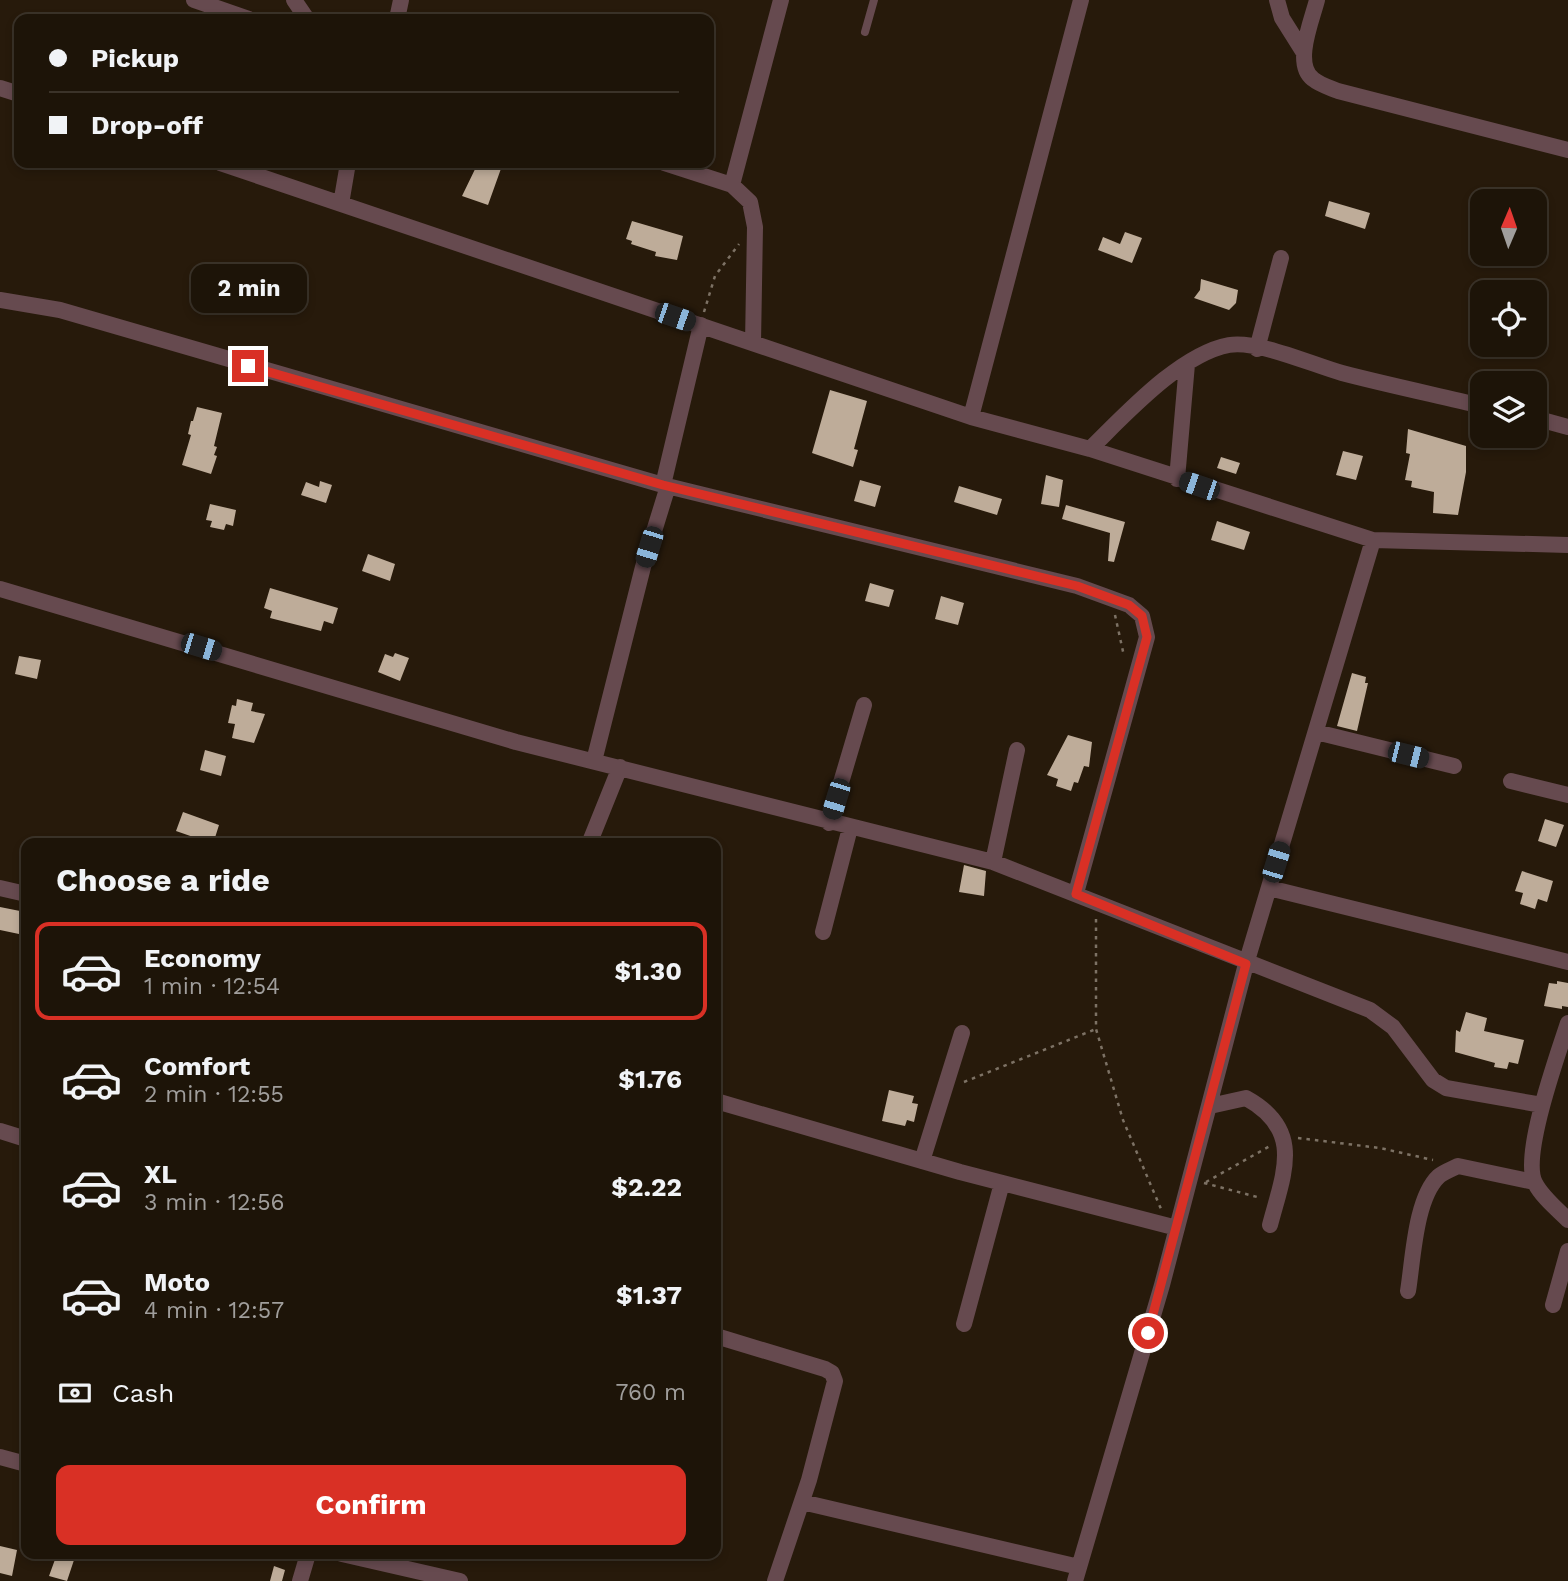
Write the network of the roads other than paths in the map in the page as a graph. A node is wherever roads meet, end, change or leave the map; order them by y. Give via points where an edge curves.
1 (194, 0) edge
2 (781, 0) edge
3 (874, 0) edge
4 (1081, 0) edge
5 (1277, 0) edge
6 (1317, 0) edge
7 (235, 14) edge
8 (865, 33) dead end
9 (1304, 54) junction
10 (1568, 150) edge
11 (235, 168) edge
12 (347, 168) edge
13 (679, 168) edge
14 (732, 185) junction
15 (341, 204) junction
16 (1281, 258) dead end
17 (0, 300) edge
18 (701, 325) junction
19 (753, 343) junction
20 (1258, 349) junction
21 (1187, 364) junction
22 (1470, 403) edge
23 (971, 417) junction
24 (1547, 421) edge
25 (1568, 427) edge
26 (1090, 449) junction
27 (1177, 478) junction
28 (665, 485) junction
29 (1373, 540) junction
30 (1568, 545) edge
31 (0, 589) edge
32 (864, 705) dead end
33 (1316, 732) junction
34 (1017, 750) dead end
35 (594, 761) junction
36 (1454, 766) dead end
37 (620, 767) junction
38 (1511, 781) dead end
39 (1568, 795) edge
40 (829, 823) junction
41 (850, 828) junction
42 (591, 838) edge
43 (993, 862) junction
44 (0, 888) edge
45 (1269, 888) junction
46 (21, 893) edge
47 (1076, 894) junction
48 (823, 932) dead end
49 (1568, 962) edge
50 (1246, 964) junction
51 (1568, 1023) edge
52 (962, 1033) dead end
53 (721, 1102) edge
54 (1542, 1105) junction
55 (1210, 1106) junction
56 (0, 1131) edge
57 (21, 1137) edge
58 (922, 1161) junction
59 (1534, 1182) junction
60 (1002, 1183) junction
61 (1551, 1202) junction
62 (1568, 1208) edge
63 (1568, 1220) edge
64 (1270, 1225) dead end
65 (1173, 1227) junction
66 (1568, 1251) edge
67 (1408, 1291) dead end
68 (1553, 1304) dead end
69 (964, 1324) dead end
70 (721, 1337) edge
71 (0, 1457) edge
72 (21, 1463) edge
73 (802, 1502) junction
74 (307, 1559) edge
75 (364, 1559) edge
76 (1077, 1574) edge
77 (300, 1581) edge
78 (460, 1581) edge
79 (775, 1581) edge

1 - 7 street
2 - 14 street
3 - 8 lane
4 - 23 street
5 - 9 street via 1282,18
6 - 9 street
9 - 10 street via 1311,78 1338,91
11 - 15 street
12 - 15 street
13 - 14 street
14 - 19 street via 750,202 755,227
15 - 18 street
16 - 20 street
17 - 28 street via 73,314
18 - 19 street
18 - 28 street
19 - 23 street
20 - 21 street via 1231,345
20 - 22 street
21 - 26 street via 1146,393
21 - 27 street
23 - 26 street
24 - 25 street
26 - 27 street
27 - 29 street
28 - 35 street
28 - 47 street via 1077,586 1129,605 1142,616 1147,637
29 - 30 street
29 - 33 street
31 - 35 street
32 - 40 street
33 - 36 street
33 - 45 street
34 - 43 street
35 - 37 street
37 - 40 street
37 - 42 street
38 - 39 street
40 - 41 street
41 - 43 street
41 - 48 street
43 - 47 street
44 - 46 street
45 - 49 street
45 - 50 street
47 - 50 street
50 - 54 street via 1370,1010 1393,1027 1433,1080 1446,1088
50 - 55 street
51 - 54 street
52 - 58 street
53 - 58 street
54 - 59 street via 1532,1164
55 - 64 street via 1246,1098 1266,1109 1285,1136 1286,1165
55 - 65 street
56 - 57 street
58 - 60 street
59 - 61 street
59 - 67 street via 1458,1166 1439,1176 1420,1214
60 - 65 street
60 - 69 street
61 - 62 street
61 - 63 street
65 - 76 street
66 - 68 street
70 - 73 street via 832,1373 835,1381
71 - 72 street
73 - 76 street
73 - 79 street
74 - 77 street
75 - 78 street

